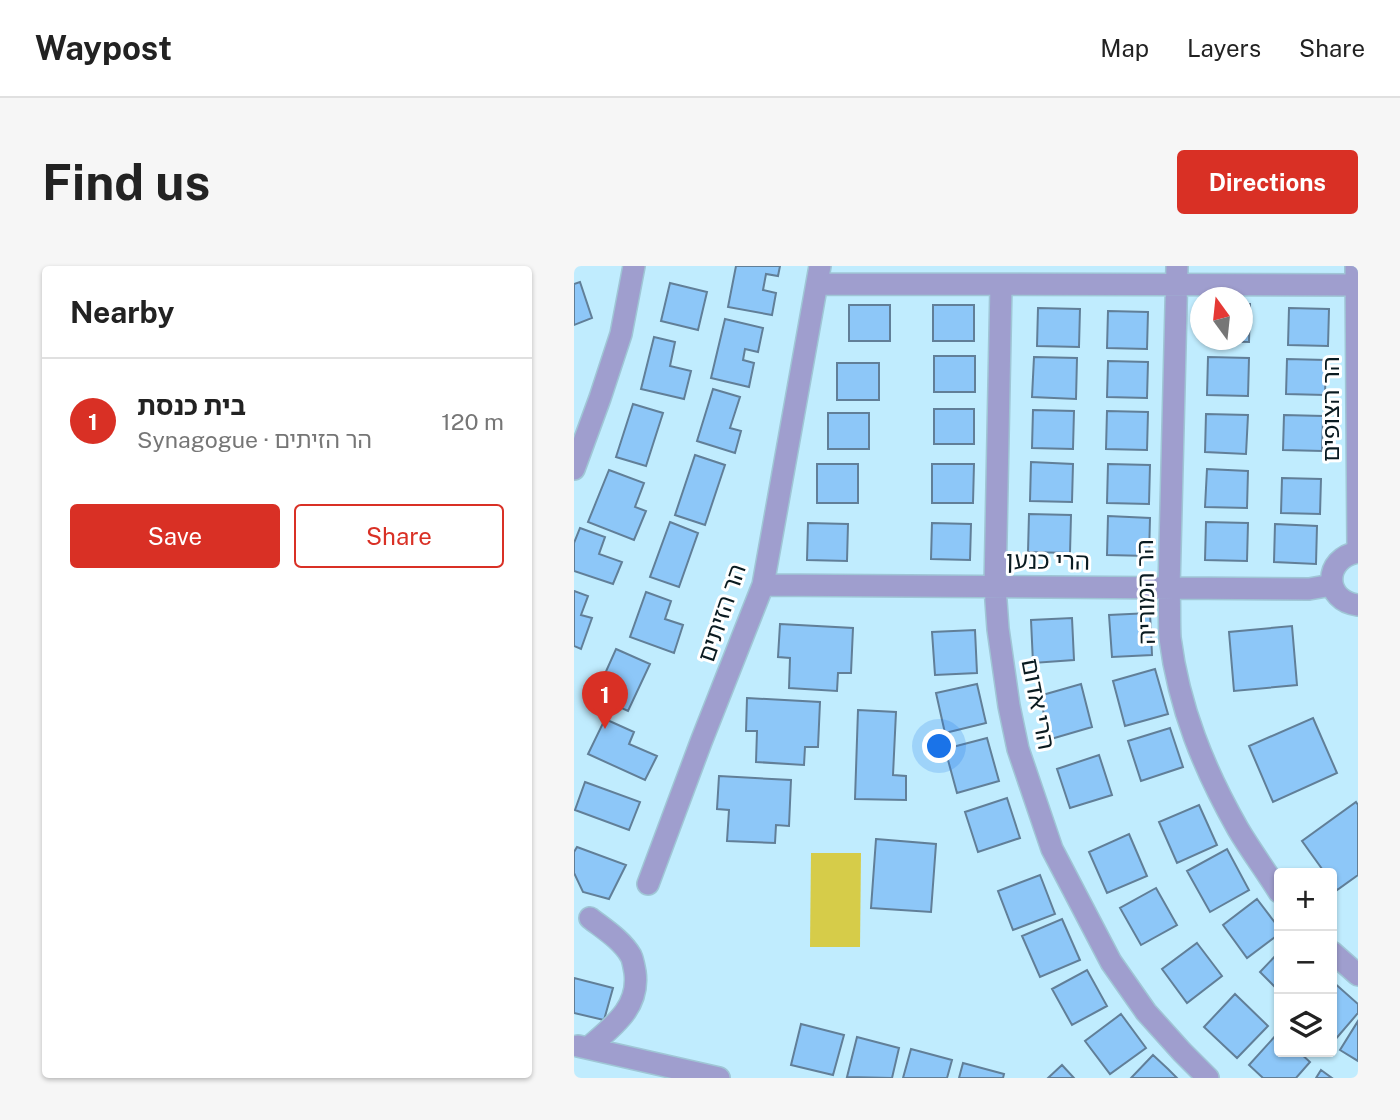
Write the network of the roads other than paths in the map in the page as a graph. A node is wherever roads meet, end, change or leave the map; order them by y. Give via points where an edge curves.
1 (634, 266) edge
2 (819, 275) edge
3 (1177, 275) edge
4 (1357, 279) edge
5 (1001, 285) junction
6 (574, 469) edge
7 (1358, 552) edge
8 (763, 585) junction
9 (1332, 585) junction
10 (995, 587) junction
11 (1169, 589) junction
12 (1358, 605) edge
13 (648, 884) dead end
14 (1274, 884) edge
15 (590, 918) dead end
16 (1337, 956) edge
17 (1358, 975) edge
18 (581, 1047) edge
19 (719, 1078) edge
20 (1208, 1078) edge

1 - 6 street via 621,334
2 - 5 street
2 - 8 street, הר הזיתים
3 - 4 street
3 - 5 street
3 - 11 street, הר המוריה
4 - 7 street, הר הצופים
5 - 10 street, הרי אדום
7 - 9 street via 1337,562
8 - 10 street, הרי כנען
8 - 13 street, הר הזיתים
9 - 11 street, הרי כנען
9 - 12 street via 1339,598
10 - 11 street, הרי כנען
10 - 20 street, הרי אדום via 1018,749 1052,849 1111,962 1146,1012
11 - 14 street, הר המוריה via 1177,677 1199,752 1239,831
15 - 18 street via 632,958 635,994 624,1016
16 - 17 street
18 - 19 street

